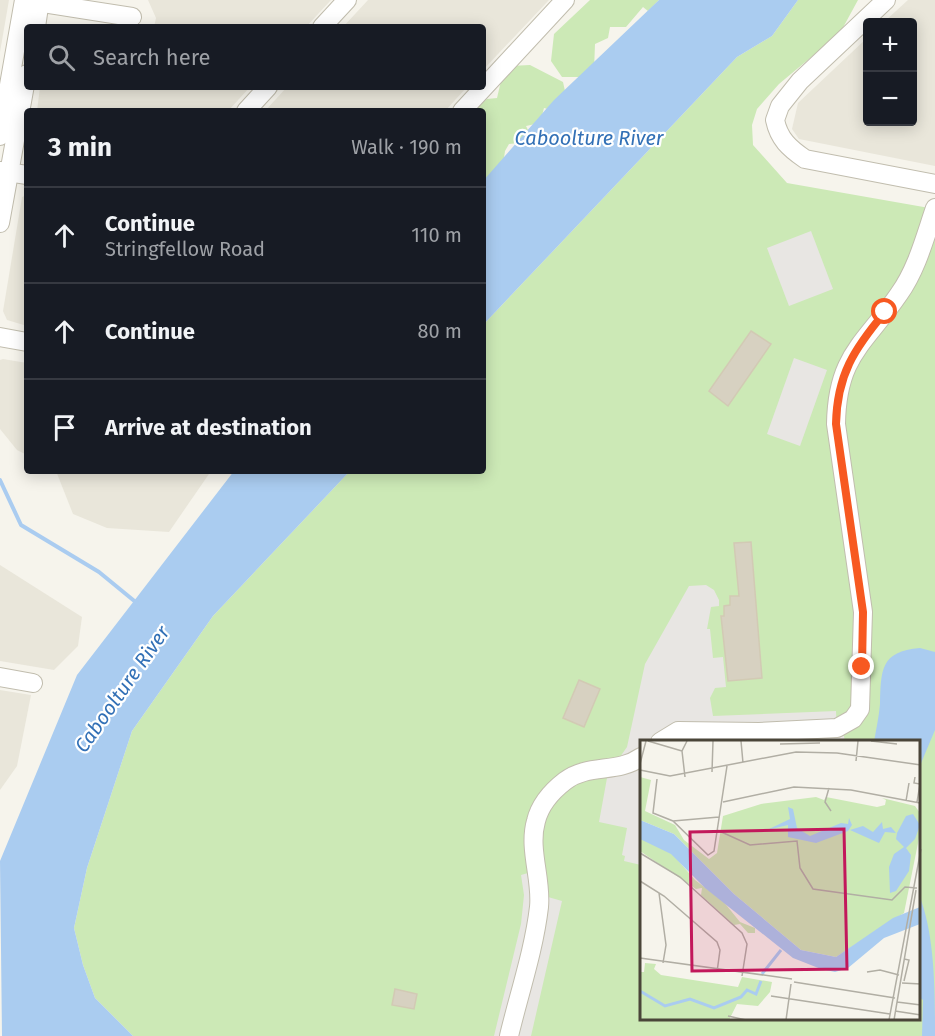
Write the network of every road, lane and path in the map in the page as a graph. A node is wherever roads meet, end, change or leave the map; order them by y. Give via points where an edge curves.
1 (347, 0) edge
2 (565, 0) edge
3 (886, 0) edge
4 (32, 1) edge
5 (132, 17) dead end
6 (27, 24) edge
7 (36, 24) edge
8 (325, 24) edge
9 (24, 35) edge
10 (486, 85) edge
11 (25, 90) edge
12 (265, 90) edge
13 (481, 90) edge
14 (249, 108) edge
15 (465, 108) edge
16 (0, 136) edge
17 (12, 173) edge
18 (935, 184) edge
19 (935, 208) edge
20 (0, 223) edge
21 (0, 337) edge
22 (24, 341) edge
23 (0, 677) edge
24 (33, 683) dead end
25 (662, 740) edge
26 (640, 757) edge
27 (509, 1036) edge

1 - 8 street
2 - 10 street
3 - 18 street via 789,94 775,120 778,133 789,149 805,159
4 - 5 street
4 - 6 street
4 - 7 street
9 - 16 street
11 - 17 street
12 - 14 street
13 - 15 street
17 - 20 street
19 - 25 street via 912,273 850,357 841,381 836,424 863,612 860,709 846,725 828,729 678,731
21 - 22 street
23 - 24 street
26 - 27 street via 617,768 586,770 566,780 546,799 540,811 533,834 539,905

